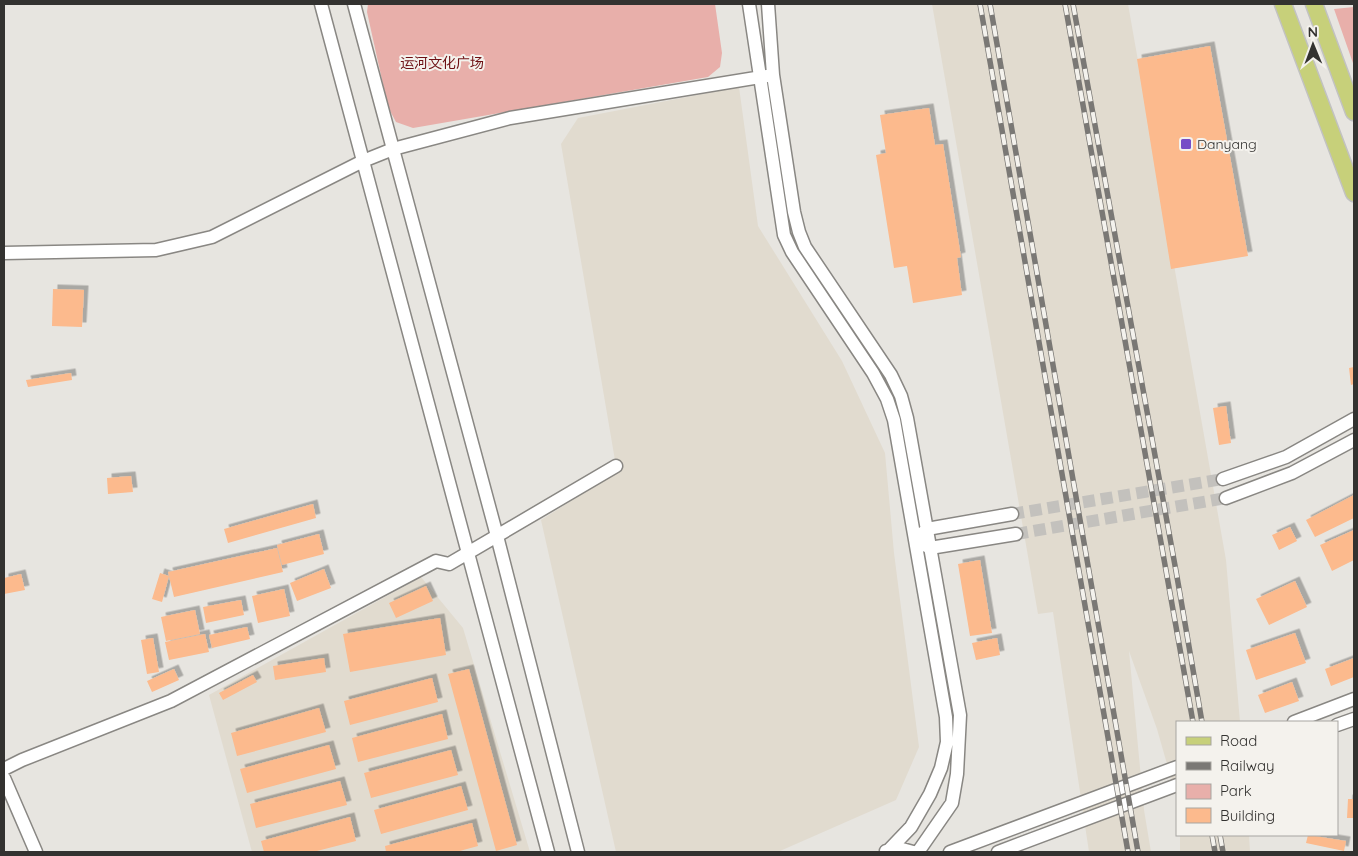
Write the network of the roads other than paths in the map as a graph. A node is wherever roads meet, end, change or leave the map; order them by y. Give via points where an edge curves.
1 (321, 4) edge
2 (354, 4) edge
3 (748, 4) edge
4 (768, 4) edge
5 (1283, 4) edge
6 (1314, 4) edge
7 (767, 76) junction
8 (1354, 112) edge
9 (393, 149) junction
10 (363, 161) junction
11 (1354, 193) edge
12 (4, 253) edge
13 (1354, 419) edge
14 (1354, 440) edge
15 (616, 466) dead end
16 (1223, 479) tunnel mouth
17 (1226, 498) tunnel mouth
18 (1012, 514) tunnel mouth
19 (927, 529) junction
20 (1016, 534) tunnel mouth
21 (497, 536) junction
22 (915, 540) junction
23 (930, 548) junction
24 (467, 553) junction
25 (1354, 699) edge
26 (1354, 719) edge
27 (1297, 721) edge
28 (1338, 725) edge
29 (1176, 767) edge
30 (4, 769) edge
31 (4, 778) edge
32 (1176, 785) edge
33 (885, 851) edge
34 (36, 852) edge
35 (548, 852) edge
36 (578, 852) edge
37 (913, 852) edge
38 (918, 852) edge
39 (950, 852) edge
40 (998, 852) edge

1 - 10 street
2 - 9 street
3 - 7 street
4 - 7 street
5 - 11 main road
6 - 8 main road
7 - 9 street via 510,118
7 - 19 street via 799,232 805,247 891,375 901,396
7 - 22 street via 784,235 887,398 894,420
9 - 10 street
9 - 21 street
10 - 12 street via 212,238 156,250
10 - 24 street
13 - 16 street via 1286,457
14 - 17 street via 1292,473
15 - 21 street
18 - 19 street
19 - 22 street
19 - 23 street
20 - 23 street
21 - 24 street
21 - 36 street
22 - 23 street
22 - 33 street via 946,717 946,742 941,768 930,794 911,827
23 - 38 street via 960,715 960,742 952,803
24 - 30 street via 449,564 436,561 171,701
24 - 35 street
25 - 27 street
26 - 28 street
29 - 39 street
31 - 34 street
32 - 40 street
33 - 37 street via 902,849

